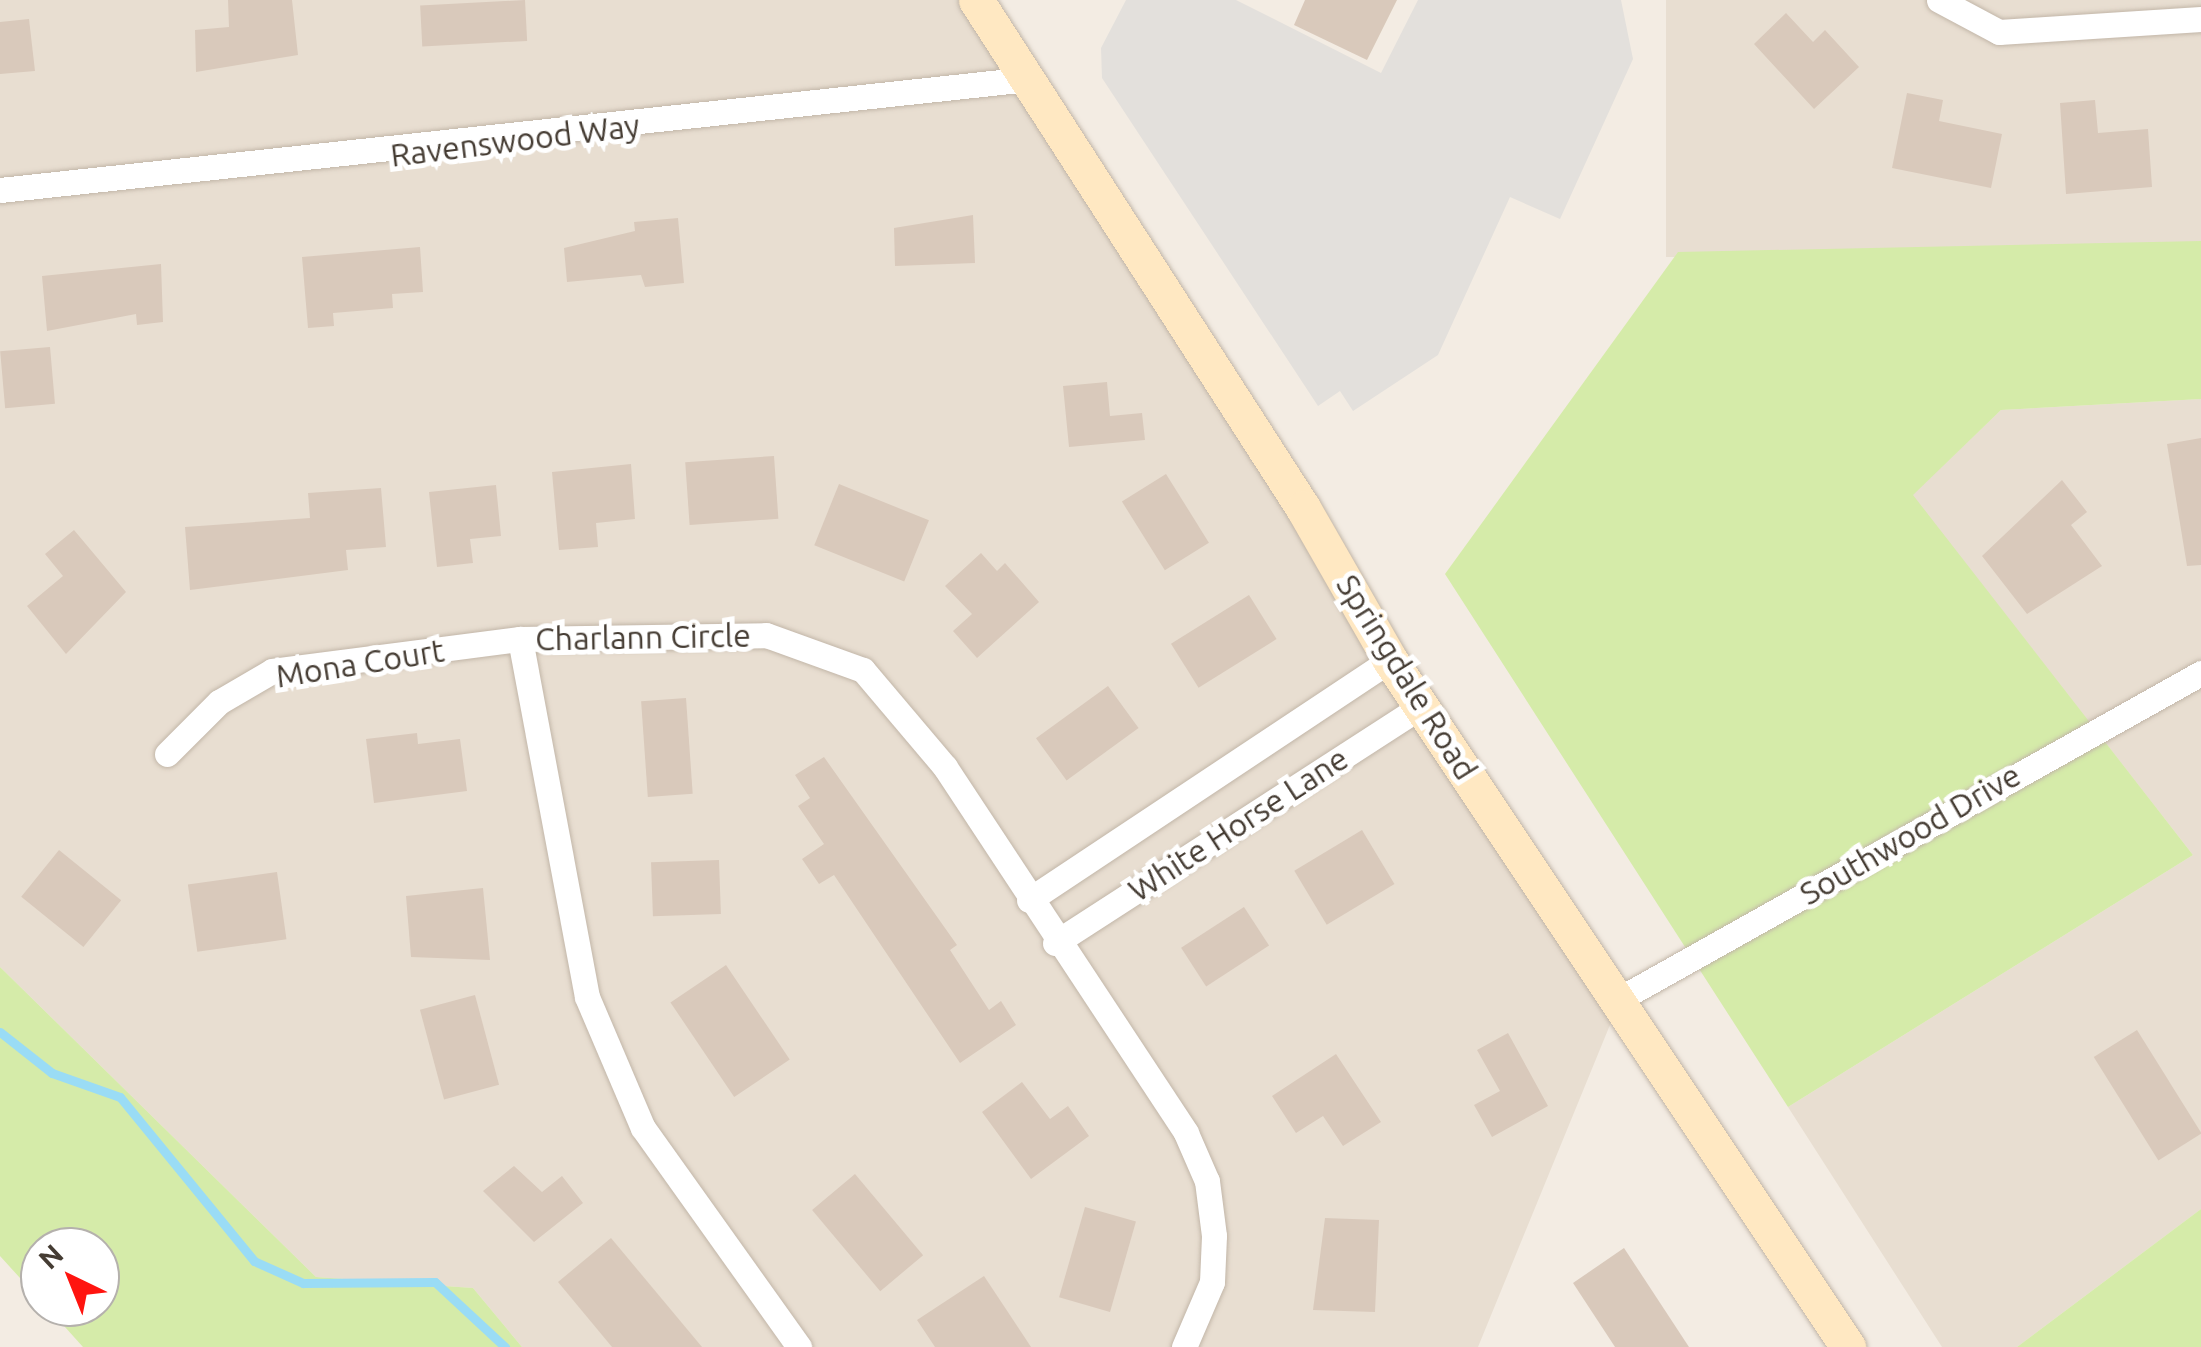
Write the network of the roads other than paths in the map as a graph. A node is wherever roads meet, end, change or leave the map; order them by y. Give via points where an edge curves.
1 (976, 0) edge
2 (1938, 0) edge
3 (2201, 19) edge
4 (1028, 80) junction
5 (0, 190) edge
6 (520, 640) junction
7 (1390, 660) junction
8 (2201, 673) edge
9 (1422, 706) junction
10 (168, 754) dead end
11 (1029, 900) junction
12 (1055, 943) junction
13 (1621, 998) junction
14 (800, 1347) edge
15 (1184, 1347) edge
16 (1848, 1347) edge

1 - 4 main road, Springdale Road
2 - 3 street via 1999,32
4 - 5 street, Ravenswood Way
4 - 7 main road, Springdale Road
6 - 10 street, Mona Court via 272,672 219,702
6 - 11 street, Charlann Circle via 766,634 824,650 895,698
6 - 14 street, Charlann Circle via 587,997 643,1128
7 - 9 main road, Springdale Road
7 - 11 street, White Horse Lane
8 - 13 street, Southwood Drive
9 - 12 street, White Horse Lane
9 - 13 main road, Springdale Road
11 - 12 street, Charlann Circle
12 - 15 street, Charlann Circle via 1186,1133 1206,1181 1212,1282
13 - 16 main road, Springdale Road

